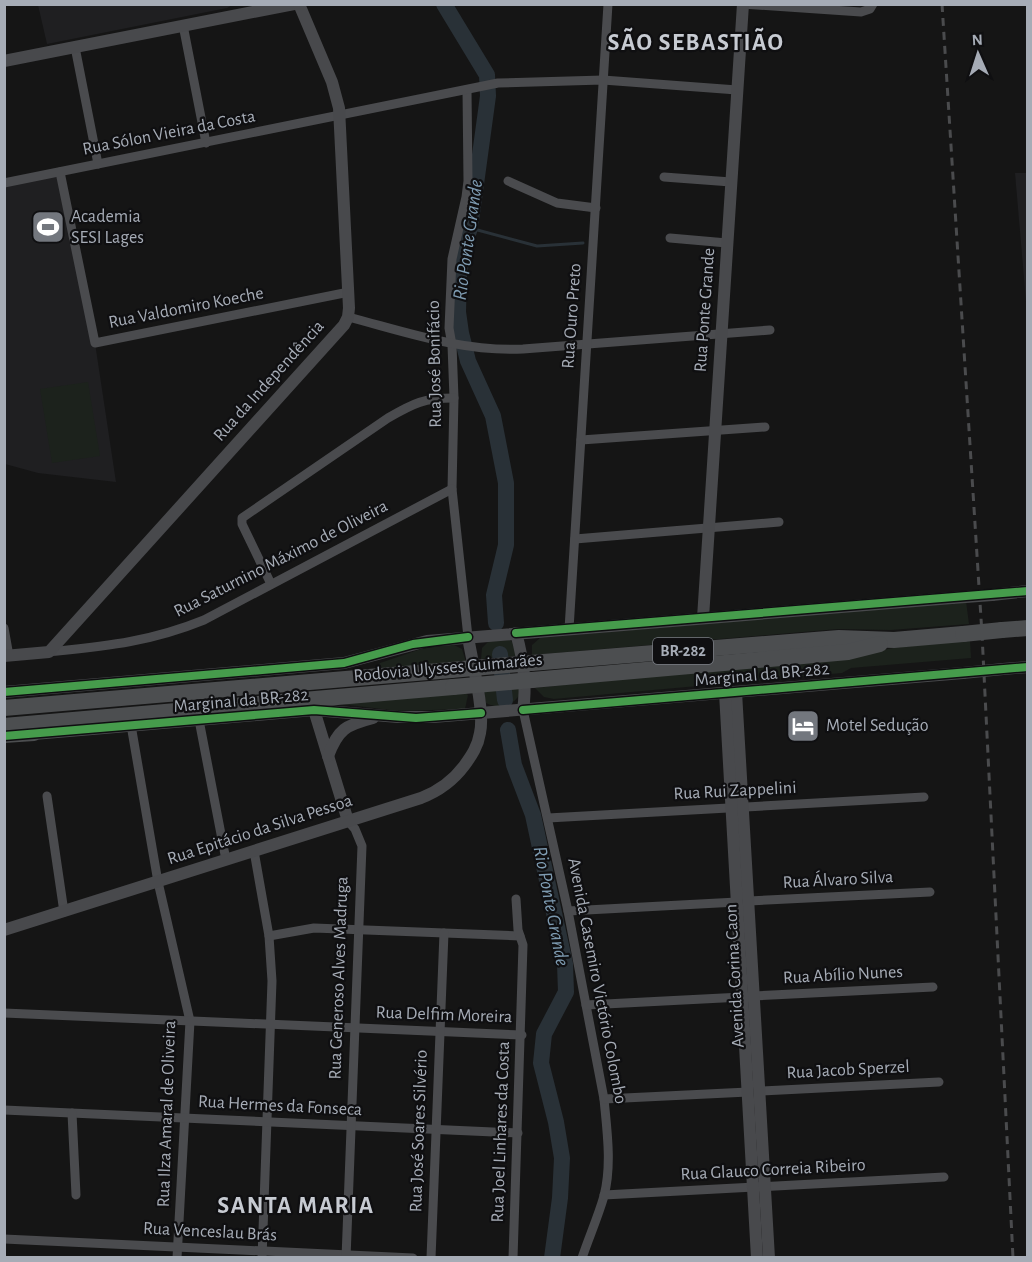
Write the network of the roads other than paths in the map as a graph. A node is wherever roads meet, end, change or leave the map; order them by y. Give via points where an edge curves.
1 (253, 4) edge
2 (294, 4) edge
3 (299, 4) edge
4 (608, 4) edge
5 (742, 4) edge
6 (871, 7) edge
7 (233, 15) junction
8 (183, 25) junction
9 (75, 47) junction
10 (4, 61) edge
11 (603, 80) junction
12 (467, 90) junction
13 (738, 90) junction
14 (340, 116) junction
15 (206, 142) junction
16 (98, 164) junction
17 (60, 172) junction
18 (664, 177) dead end
19 (508, 181) dead end
20 (731, 182) junction
21 (4, 183) edge
22 (596, 208) junction
23 (670, 238) dead end
24 (727, 243) junction
25 (349, 292) junction
26 (348, 317) junction
27 (770, 330) dead end
28 (721, 334) junction
29 (587, 344) junction
30 (461, 346) junction
31 (454, 398) junction
32 (765, 427) dead end
33 (715, 430) junction
34 (581, 440) junction
35 (452, 489) junction
36 (780, 522) dead end
37 (708, 528) junction
38 (575, 538) junction
39 (271, 584) junction
40 (1028, 591) edge
41 (703, 618) junction
42 (4, 628) edge
43 (1028, 628) edge
44 (569, 629) junction
45 (516, 633) junction
46 (468, 638) junction
47 (49, 652) junction
48 (7, 656) edge
49 (1028, 667) edge
50 (452, 678) junction
51 (4, 692) edge
52 (730, 692) junction
53 (4, 708) edge
54 (314, 710) junction
55 (523, 710) junction
56 (481, 713) junction
57 (380, 716) junction
58 (84, 719) junction
59 (199, 720) junction
60 (4, 726) edge
61 (131, 726) junction
62 (34, 734) junction
63 (4, 736) edge
64 (328, 756) junction
65 (47, 796) dead end
66 (924, 797) dead end
67 (737, 807) junction
68 (548, 818) junction
69 (348, 821) junction
70 (254, 851) junction
71 (226, 860) junction
72 (158, 882) junction
73 (930, 892) dead end
74 (516, 899) dead end
75 (743, 902) junction
76 (568, 911) junction
77 (64, 912) junction
78 (359, 929) junction
79 (4, 930) edge
80 (444, 933) junction
81 (269, 936) junction
82 (519, 936) junction
83 (933, 987) dead end
84 (748, 997) junction
85 (586, 1005) junction
86 (4, 1013) edge
87 (190, 1021) junction
88 (271, 1025) junction
89 (355, 1028) junction
90 (440, 1032) junction
91 (522, 1035) junction
92 (939, 1082) dead end
93 (754, 1091) junction
94 (604, 1099) junction
95 (4, 1110) edge
96 (72, 1113) junction
97 (185, 1118) junction
98 (267, 1122) junction
99 (351, 1125) junction
100 (436, 1129) junction
101 (518, 1133) junction
102 (944, 1177) dead end
103 (759, 1187) junction
104 (76, 1195) dead end
105 (604, 1195) junction
106 (4, 1239) edge
107 (178, 1247) junction
108 (262, 1254) edge
109 (346, 1256) edge
110 (177, 1257) edge
111 (413, 1257) edge
112 (431, 1257) edge
113 (513, 1257) edge
114 (582, 1257) edge
115 (757, 1257) edge
116 (769, 1257) edge

1 - 7 main road
2 - 7 main road
3 - 14 main road, Rua da Independência via 332,82
4 - 11 street, Rua Ouro Preto
5 - 6 street via 861,12
5 - 13 main road, Rua Ponte Grande
7 - 8 main road
8 - 9 main road
8 - 15 street
9 - 10 main road
9 - 16 street
11 - 12 street, Rua Sólon Vieira da Costa via 491,84
11 - 13 street, Rua Sólon Vieira da Costa
11 - 22 street, Rua Ouro Preto
12 - 14 street, Rua Sólon Vieira da Costa
12 - 30 street, Rua José Bonifácio via 468,181 453,250 448,328
13 - 20 main road, Rua Ponte Grande
14 - 15 street, Rua Sólon Vieira da Costa
14 - 25 main road, Rua da Independência
15 - 16 street, Rua Sólon Vieira da Costa
16 - 17 street, Rua Sólon Vieira da Costa
17 - 21 street, Rua Sólon Vieira da Costa
17 - 25 street, Rua Valdomiro Koeche via 95,343
18 - 20 street
19 - 22 street via 557,203
20 - 24 main road, Rua Ponte Grande
22 - 29 street, Rua Ouro Preto
23 - 24 street
24 - 28 main road, Rua Ponte Grande
25 - 26 main road, Rua da Independência
26 - 30 street
26 - 47 main road, Rua da Independência
27 - 28 street
28 - 29 street
28 - 33 main road, Rua Ponte Grande
29 - 30 street via 505,350
29 - 34 street, Rua Ouro Preto
30 - 31 street, Rua José Bonifácio
31 - 35 street, Rua José Bonifácio
31 - 39 street via 423,400 402,410 242,518
32 - 33 street
33 - 34 street
33 - 37 main road, Rua Ponte Grande
34 - 38 street, Rua Ouro Preto
35 - 39 street, Rua Saturnino Máximo de Oliveira
35 - 46 street, Rua José Bonifácio
36 - 37 street
37 - 38 street
37 - 41 main road, Rua Ponte Grande
38 - 44 street, Rua Ouro Preto
39 - 47 street, Rua Saturnino Máximo de Oliveira via 204,620 157,637
40 - 41 main road, Marginal da BR-282, bridge
41 - 44 main road, Marginal da BR-282
42 - 48 street
43 - 50 highway, Rodovia Ulysses Guimarães / BR-282, bridge via 894,640 848,652
44 - 45 main road, Marginal da BR-282
45 - 46 main road, Marginal da BR-282
45 - 55 main road via 526,695
46 - 51 main road, Marginal da BR-282 via 413,644 336,664
46 - 56 main road, Rua Epitácio da Silva Pessoa
47 - 48 main road
49 - 52 main road, Marginal da BR-282, bridge
50 - 53 highway, Rodovia Ulysses Guimarães / BR-282
50 - 58 highway, Rodovia Ulysses Guimarães / BR-282
52 - 55 main road, Marginal da BR-282
52 - 67 main road, Avenida Corina Caon
54 - 57 main road, Marginal da BR-282
54 - 59 main road, Marginal da BR-282
54 - 64 main road, Rua Generoso Alves Madruga
55 - 56 main road, Marginal da BR-282
55 - 68 street, Avenida Casemiro Victório Colombo
56 - 57 main road, Marginal da BR-282 via 416,718
56 - 69 main road, Rua Epitácio da Silva Pessoa via 476,749 445,787
57 - 64 main road via 340,731
58 - 60 highway, Rodovia Ulysses Guimarães / BR-282
58 - 62 highway
59 - 61 main road, Marginal da BR-282
59 - 71 street
61 - 62 main road, Marginal da BR-282
61 - 72 street, Rua Ilza Amaral de Oliveira
62 - 63 main road, Marginal da BR-282
64 - 69 main road, Rua Generoso Alves Madruga
65 - 77 street
66 - 67 street, Rua Rui Zappelini
67 - 68 street, Rua Rui Zappelini
67 - 75 main road, Avenida Corina Caon
68 - 76 street, Avenida Casemiro Victório Colombo
69 - 70 main road, Rua Epitácio da Silva Pessoa
69 - 78 street, Rua Generoso Alves Madruga via 356,829 362,846
70 - 71 main road, Rua Epitácio da Silva Pessoa
70 - 81 street
71 - 72 main road, Rua Epitácio da Silva Pessoa
72 - 77 main road, Rua Epitácio da Silva Pessoa
72 - 87 street, Rua Ilza Amaral de Oliveira
73 - 75 street, Rua Álvaro Silva
74 - 82 street, Rua Joel Linhares da Costa
75 - 76 street, Rua Álvaro Silva
75 - 84 main road, Avenida Corina Caon
76 - 85 street, Avenida Casemiro Victório Colombo
77 - 79 main road, Rua Epitácio da Silva Pessoa
78 - 80 street
78 - 81 street via 314,928
78 - 89 street, Rua Generoso Alves Madruga
80 - 82 street
80 - 90 street, Rua José Soares Silvério
81 - 88 street
82 - 91 street, Rua Joel Linhares da Costa via 523,945
83 - 84 street, Rua Abílio Nunes
84 - 85 street, Rua Abílio Nunes
84 - 93 main road, Avenida Corina Caon
85 - 94 street, Avenida Casemiro Victório Colombo
86 - 87 street, Rua Delfim Moreira
87 - 88 street, Rua Delfim Moreira
87 - 97 street, Rua Ilza Amaral de Oliveira
88 - 89 street, Rua Delfim Moreira
88 - 98 street
89 - 90 street, Rua Delfim Moreira
89 - 99 street, Rua Generoso Alves Madruga
90 - 91 street, Rua Delfim Moreira
90 - 100 street, Rua José Soares Silvério
91 - 101 street, Rua Joel Linhares da Costa
92 - 93 street, Rua Jacob Sperzel
93 - 94 street, Rua Jacob Sperzel
93 - 103 main road, Avenida Corina Caon
94 - 105 street, Avenida Casemiro Victório Colombo via 608,1150
95 - 96 street, Rua Hermes da Fonseca
96 - 97 street, Rua Hermes da Fonseca
96 - 104 street
97 - 98 street, Rua Hermes da Fonseca
97 - 107 street, Rua Ilza Amaral de Oliveira
98 - 99 street, Rua Hermes da Fonseca
98 - 108 street
99 - 100 street, Rua Hermes da Fonseca
99 - 109 street, Rua Generoso Alves Madruga
100 - 101 street, Rua Hermes da Fonseca
100 - 112 street, Rua José Soares Silvério
101 - 113 street, Rua Joel Linhares da Costa
102 - 103 street, Rua Glauco Correia Ribeiro
103 - 105 street, Rua Glauco Correia Ribeiro
103 - 115 main road, Avenida Corina Caon
103 - 116 main road, Avenida Corina Caon
105 - 114 street, Avenida Casemiro Victório Colombo
106 - 107 street, Rua Venceslau Brás
107 - 108 street, Rua Venceslau Brás
107 - 110 street, Rua Ilza Amaral de Oliveira
108 - 109 street, Rua Venceslau Brás
109 - 111 street, Rua Venceslau Brás

